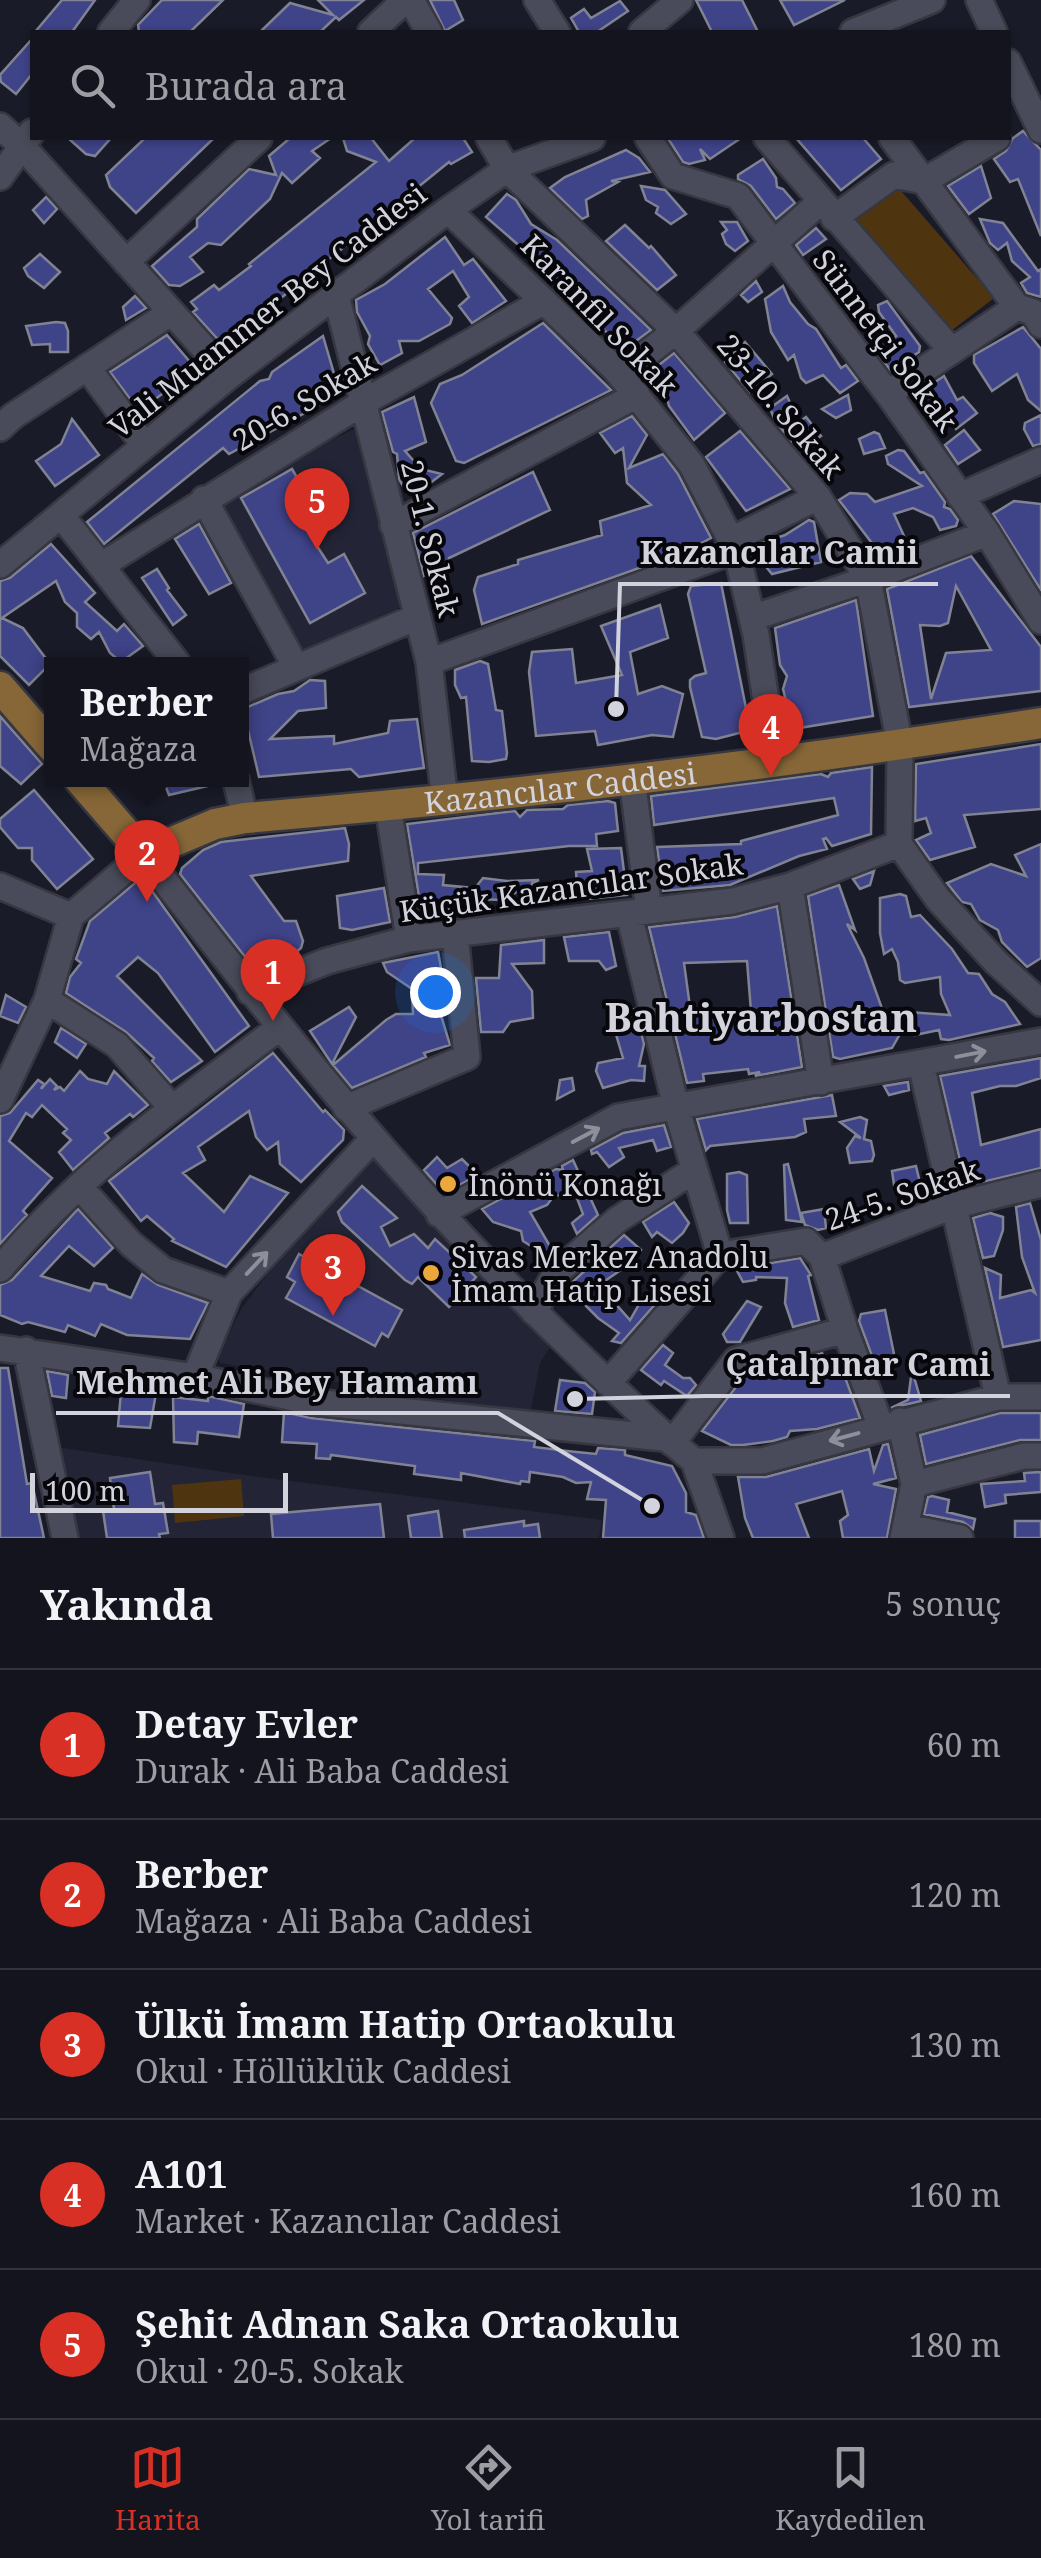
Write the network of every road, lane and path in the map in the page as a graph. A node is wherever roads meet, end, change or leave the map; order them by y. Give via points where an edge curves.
1 (137, 0) edge
2 (408, 0) edge
3 (537, 0) edge
4 (680, 0) edge
5 (932, 0) edge
6 (978, 0) edge
7 (114, 30) edge
8 (373, 30) edge
9 (429, 30) edge
10 (556, 30) edge
11 (644, 30) edge
12 (859, 30) edge
13 (993, 30) edge
14 (1011, 68) edge
15 (1038, 123) edge
16 (0, 126) edge
17 (1011, 129) edge
18 (27, 139) edge
19 (257, 140) edge
20 (490, 140) edge
21 (587, 140) edge
22 (649, 140) edge
23 (769, 140) edge
24 (893, 140) edge
25 (994, 140) edge
26 (507, 169) junction
27 (0, 177) edge
28 (924, 181) junction
29 (448, 210) junction
30 (827, 210) junction
31 (773, 242) junction
32 (126, 262) junction
33 (336, 295) junction
34 (544, 301) junction
35 (170, 313) junction
36 (1033, 313) edge
37 (676, 331) junction
38 (952, 352) junction
39 (87, 368) junction
40 (620, 374) junction
41 (229, 376) junction
42 (888, 394) junction
43 (637, 395) junction
44 (364, 402) junction
45 (0, 428) edge
46 (144, 446) junction
47 (1041, 460) edge
48 (960, 496) junction
49 (818, 497) junction
50 (204, 498) junction
51 (61, 515) junction
52 (393, 525) junction
53 (987, 533) junction
54 (733, 545) junction
55 (102, 564) junction
56 (0, 565) edge
57 (868, 579) junction
58 (1039, 611) edge
59 (417, 616) junction
60 (752, 618) junction
61 (173, 657) edge
62 (429, 662) junction
63 (296, 667) junction
64 (0, 687) edge
65 (249, 688) edge
66 (1041, 723) edge
67 (44, 738) edge
68 (900, 745) junction
69 (775, 760) junction
70 (632, 778) junction
71 (86, 787) edge
72 (238, 787) edge
73 (445, 801) junction
74 (388, 806) junction
75 (245, 818) junction
76 (899, 844) junction
77 (144, 854) junction
78 (0, 886) edge
79 (790, 886) junction
80 (639, 913) junction
81 (71, 916) junction
82 (455, 933) junction
83 (409, 940) junction
84 (250, 992) junction
85 (47, 1000) junction
86 (1041, 1003) edge
87 (278, 1028) junction
88 (1041, 1041) edge
89 (921, 1064) junction
90 (821, 1082) junction
91 (0, 1100) edge
92 (172, 1108) junction
93 (346, 1108) junction
94 (676, 1108) junction
95 (372, 1140) junction
96 (694, 1170) junction
97 (1041, 1184) edge
98 (80, 1186) junction
99 (952, 1206) junction
100 (439, 1214) junction
101 (720, 1255) junction
102 (822, 1257) junction
103 (0, 1270) edge
104 (228, 1293) junction
105 (534, 1312) junction
106 (845, 1330) junction
107 (13, 1349) edge
108 (195, 1378) junction
109 (608, 1382) junction
110 (998, 1397) junction
111 (1041, 1397) edge
112 (890, 1424) junction
113 (668, 1440) junction
114 (1041, 1456) edge
115 (694, 1461) junction
116 (914, 1484) junction
117 (904, 1532) edge
118 (65, 1538) edge
119 (720, 1538) edge
120 (960, 1538) edge

1 - 7 street
2 - 8 street
2 - 9 street
3 - 10 street
4 - 11 street
5 - 12 street
6 - 13 street
14 - 15 street
15 - 17 street
16 - 18 street
18 - 27 street
18 - 32 street
19 - 32 street
20 - 26 street, 23-10. Sokak
21 - 26 street, Vali Muammer Bey Caddesi
22 - 31 street, Sünnetçi Sokak via 673,176 738,196
23 - 30 street
24 - 28 street
25 - 28 street
26 - 29 street, Vali Muammer Bey Caddesi
26 - 37 street, 23-10. Sokak
28 - 30 street via 894,175
28 - 36 street
29 - 33 street, Vali Muammer Bey Caddesi
29 - 34 street, Karanfil Sokak
30 - 31 street
30 - 38 street
31 - 37 street
31 - 42 street, Sünnetçi Sokak
32 - 35 street
33 - 41 street, Vali Muammer Bey Caddesi
33 - 44 street, 20-1. Sokak
34 - 40 street, Karanfil Sokak
34 - 44 street, 20-6. Sokak
35 - 39 street
35 - 41 street
36 - 38 street
37 - 40 street
37 - 49 street, 23-10. Sokak
38 - 42 street
39 - 45 street
39 - 46 street
40 - 43 street, Karanfil Sokak
41 - 46 street, Vali Muammer Bey Caddesi
42 - 48 street, Sünnetçi Sokak
43 - 52 street
43 - 54 street, Karanfil Sokak via 692,466
44 - 50 street, 20-6. Sokak
44 - 52 street, 20-1. Sokak
46 - 51 street, Vali Muammer Bey Caddesi
47 - 48 street
48 - 53 street, Sünnetçi Sokak
49 - 54 street
49 - 57 street, 23-10. Sokak
50 - 55 street, 20-6. Sokak
50 - 63 street
51 - 55 street
51 - 56 street, Vali Muammer Bey Caddesi
52 - 59 street, 20-1. Sokak
53 - 57 street
53 - 58 street, Sünnetçi Sokak
54 - 60 street, Karanfil Sokak
54 - 62 street
55 - 61 street
57 - 60 street
57 - 68 street, 23-10. Sokak
59 - 62 street, 20-1. Sokak
59 - 63 street
60 - 69 street, Karanfil Sokak
62 - 73 street, 20-1. Sokak
63 - 65 street
64 - 67 main road
66 - 68 main road, Kazancılar Caddesi
68 - 69 main road, Kazancılar Caddesi
68 - 76 street, 23-10. Sokak
69 - 70 main road, Kazancılar Caddesi
70 - 73 main road, Kazancılar Caddesi
70 - 80 street
71 - 77 main road
72 - 75 street
73 - 74 main road, Kazancılar Caddesi
74 - 75 main road, Kazancılar Caddesi
74 - 83 street
75 - 77 main road, Kazancılar Caddesi
76 - 79 street, Küçük Kazancılar Sokak
76 - 86 street via 938,900
77 - 81 street
77 - 84 street
78 - 81 street
79 - 80 street, Küçük Kazancılar Sokak
79 - 90 street
80 - 82 street, Küçük Kazancılar Sokak
80 - 94 street
81 - 85 street
82 - 83 street, Küçük Kazancılar Sokak
82 - 93 street via 467,1057
83 - 84 street, Küçük Kazancılar Sokak via 327,961
84 - 87 street
85 - 91 street
85 - 92 street via 117,1045
87 - 92 street
87 - 93 street
89 -> 88 street
89 - 90 street
89 - 99 street
90 - 94 street
92 - 98 street
93 - 95 street
94 - 96 street
100 -> 94 street via 618,1117
95 - 100 street
104 -> 95 street
96 - 101 street
96 - 105 street via 616,1220 556,1273
97 - 99 street, 24-5. Sokak
98 - 103 street
98 - 104 street via 163,1270
99 - 102 street, 24-5. Sokak
99 - 110 street
100 - 105 street
101 - 102 street, 24-5. Sokak via 806,1241
101 - 109 street
102 - 106 street
104 - 108 street
105 - 109 street
106 - 112 street
106 - 113 street via 736,1360
107 - 108 street
107 - 118 street
108 - 113 street via 313,1402
109 - 113 street
110 - 111 street
110 - 112 street
112 -> 115 street via 762,1461
112 - 116 street
113 - 115 street
114 - 116 street
115 - 119 street
116 - 117 street
117 - 120 street

